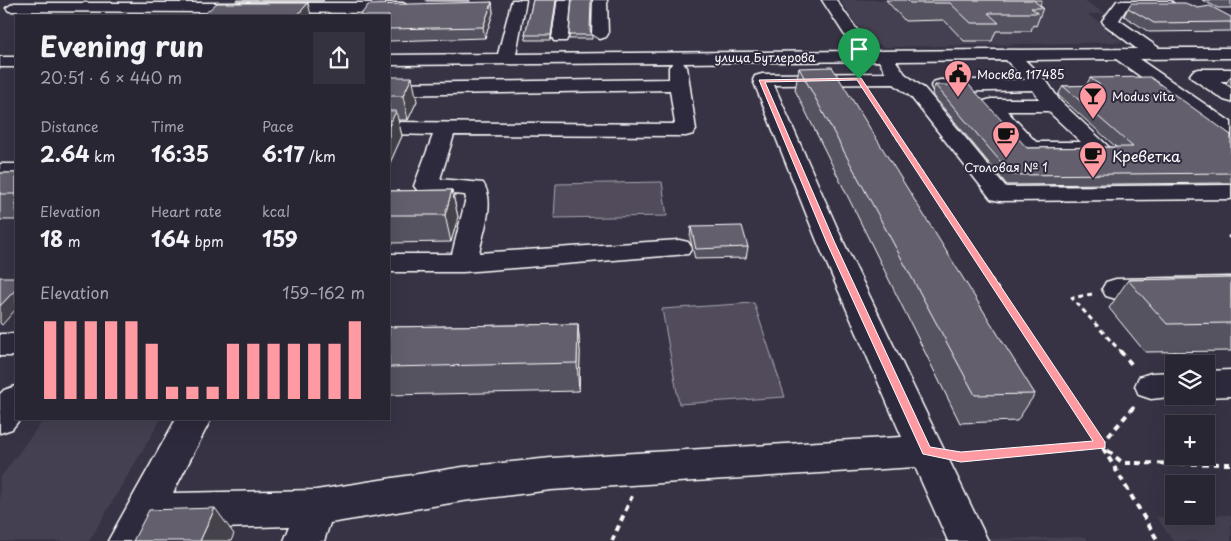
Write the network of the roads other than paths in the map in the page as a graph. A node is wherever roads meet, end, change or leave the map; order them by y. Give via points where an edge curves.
1 (519, 0) edge
2 (529, 0) edge
3 (564, 0) edge
4 (600, 0) edge
5 (829, 0) edge
6 (16, 4) edge
7 (118, 4) edge
8 (1184, 4) edge
9 (420, 8) edge
10 (0, 16) edge
11 (600, 34) dead end
12 (521, 36) dead end
13 (1105, 36) dead end
14 (1131, 36) junction
15 (560, 37) dead end
16 (1231, 53) edge
17 (1120, 54) junction
18 (1156, 54) junction
19 (1011, 55) junction
20 (676, 58) junction
21 (506, 59) junction
22 (390, 60) edge
23 (0, 62) edge
24 (15, 62) edge
25 (1135, 66) junction
26 (877, 67) junction
27 (1186, 73) junction
28 (1231, 75) edge
29 (679, 84) junction
30 (940, 86) edge
31 (1041, 87) junction
32 (390, 89) edge
33 (1231, 96) edge
34 (1053, 105) dead end
35 (390, 128) edge
36 (446, 129) junction
37 (1231, 132) edge
38 (0, 171) edge
39 (15, 171) edge
40 (1231, 192) edge
41 (679, 248) dead end
42 (390, 263) edge
43 (463, 264) junction
44 (1231, 287) edge
45 (1116, 289) road end
46 (0, 345) edge
47 (15, 345) edge
48 (1215, 384) edge
49 (1231, 384) edge
50 (15, 400) edge
51 (0, 420) edge
52 (193, 420) edge
53 (926, 451) junction
54 (310, 524) edge
55 (136, 527) edge
56 (968, 541) edge

1 - 21 street
2 - 12 street
3 - 15 street
4 - 11 street
5 - 26 street
6 - 7 street
6 - 10 street
7 - 9 street
8 - 14 street via 1122,4 1110,20
13 - 14 street
14 - 18 street
16 - 18 street, улица Бутлерова
17 - 18 street, улица Бутлерова
17 - 19 street, улица Бутлерова
17 - 25 street
19 - 26 street, улица Бутлерова
19 - 31 street
20 - 21 street, улица Бутлерова
20 - 26 street, улица Бутлерова
20 - 29 street
21 - 22 street, улица Бутлерова
23 - 24 street
25 - 27 street
25 - 37 street
26 - 40 street via 918,92 999,194
26 - 53 street via 762,80 830,241
27 - 28 street
27 - 33 street
29 - 32 street
29 - 36 street via 686,130
30 - 31 street
31 - 34 street
35 - 36 street
36 - 43 street via 426,186 475,188 478,198
38 - 39 street
41 - 43 street
42 - 43 street
44 - 45 street
46 - 47 street
48 - 49 street
50 - 51 street
52 - 55 street
53 - 54 street via 551,474 463,484
53 - 56 street
54 - 55 street

